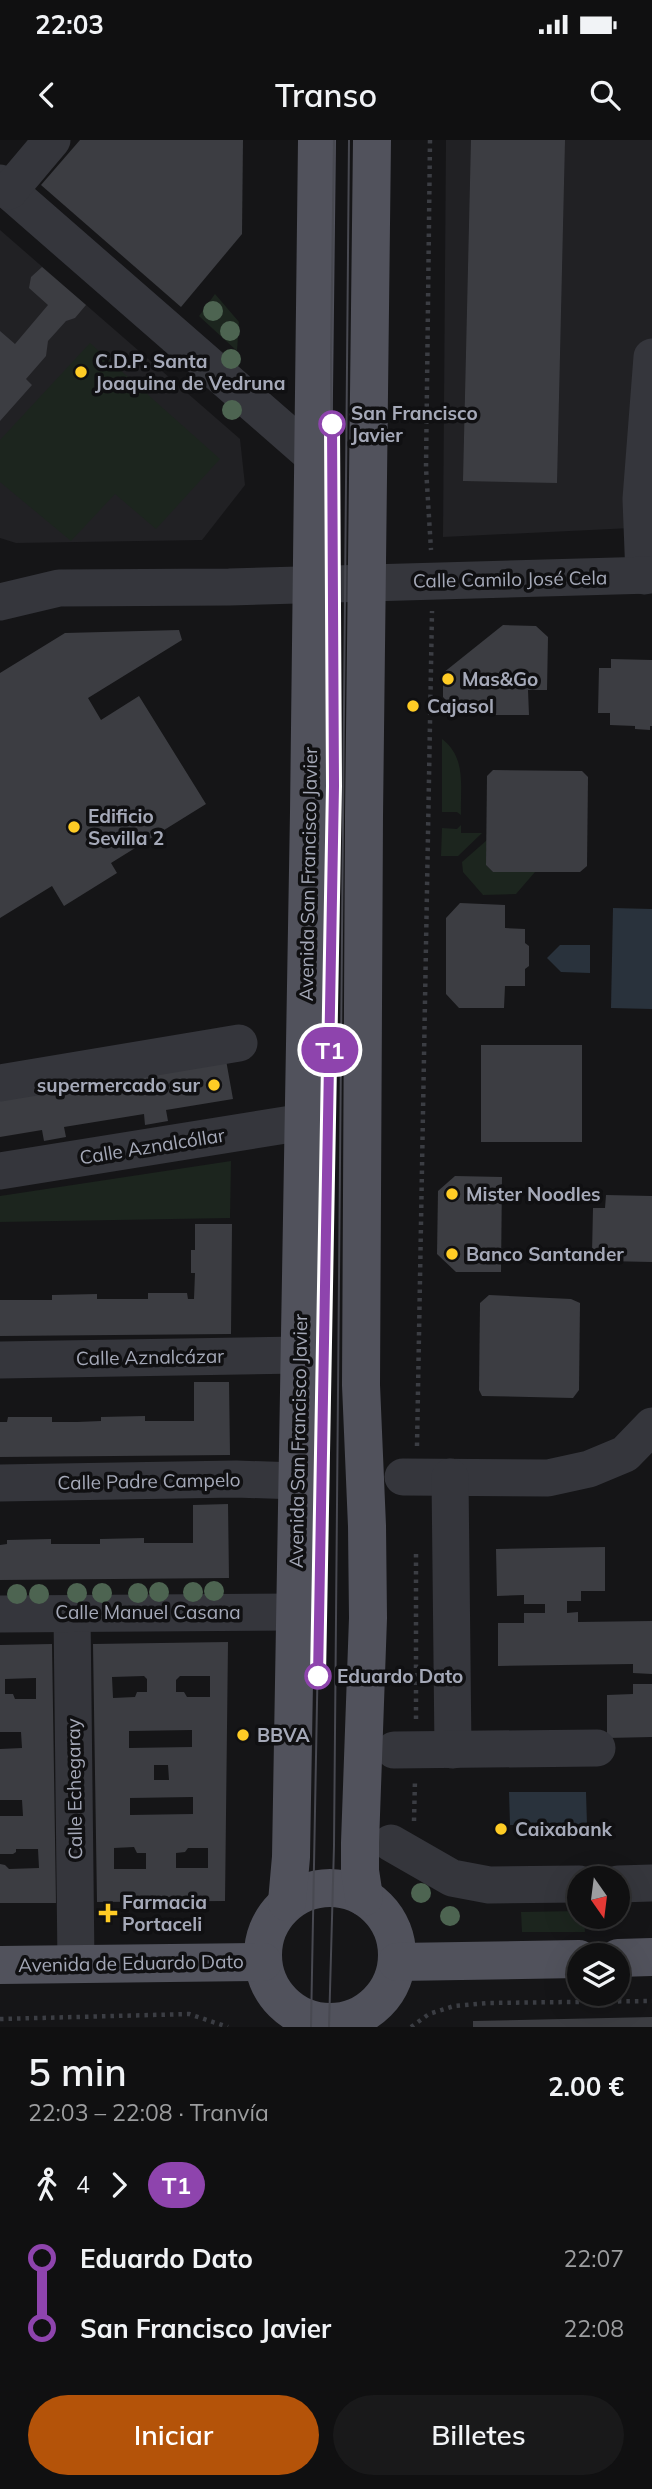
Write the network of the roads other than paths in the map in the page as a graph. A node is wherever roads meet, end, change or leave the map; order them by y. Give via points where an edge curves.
1 (52, 140) edge
2 (317, 140) edge
3 (372, 140) edge
4 (5, 187) edge
5 (652, 357) edge
6 (313, 456) junction
7 (646, 498) edge
8 (648, 575) edge
9 (368, 582) junction
10 (312, 584) junction
11 (0, 602) edge
12 (239, 1043) dead end
13 (0, 1083) edge
14 (304, 1122) junction
15 (0, 1171) edge
16 (300, 1355) junction
17 (0, 1360) edge
18 (652, 1426) edge
19 (410, 1465) road end
20 (450, 1477) junction
21 (298, 1481) junction
22 (0, 1483) edge
23 (295, 1612) junction
24 (72, 1613) junction
25 (0, 1614) edge
26 (405, 1739) road end
27 (597, 1748) dead end
28 (453, 1750) junction
29 (391, 1843) dead end
30 (652, 1883) edge
31 (567, 1884) edge
32 (630, 1884) edge
33 (364, 1897) junction
34 (287, 1902) junction
35 (652, 1957) edge
36 (630, 1958) edge
37 (567, 1959) edge
38 (263, 1962) junction
39 (397, 1962) junction
40 (76, 1964) junction
41 (0, 1965) edge
42 (282, 2014) edge
43 (345, 2024) edge

1 - 4 street
2 - 6 main road, Avenida San Francisco Javier
3 - 9 main road
4 - 6 street
5 - 7 street
6 - 10 main road, Avenida San Francisco Javier
7 - 8 street
8 - 9 street, Calle Camilo José Cela
9 - 10 street, Calle Camilo José Cela
9 - 33 main road via 361,1385 368,1526 360,1843
10 - 11 street, Calle Camilo José Cela via 59,588
10 - 14 main road, Avenida San Francisco Javier
12 - 13 street
14 - 15 street, Calle Aznalcóllar
14 - 16 main road, Avenida San Francisco Javier
16 - 17 street, Calle Aznalcázar
16 - 21 main road, Avenida San Francisco Javier
18 - 20 street via 625,1454 590,1469 548,1478
19 - 20 street
20 - 28 street
21 - 22 street, Calle Padre Campelo
21 - 23 main road, Avenida San Francisco Javier
23 - 24 street, Calle Manuel Casana
23 - 34 main road, Avenida San Francisco Javier
24 - 25 street, Calle Manuel Casana
24 - 40 street, Calle Echegaray
26 - 28 street
27 - 28 street
29 - 31 street via 452,1878 489,1885
30 - 32 street
33 - 34 main road via 348,1891 310,1891
33 - 39 main road via 386,1920 395,1940
34 - 38 main road via 270,1925
35 - 36 main road
37 - 39 main road
38 - 40 main road, Avenida de Eduardo Dato
38 - 42 main road
39 - 43 main road via 380,1999
40 - 41 main road, Avenida de Eduardo Dato
42 - 43 main road via 293,2012 311,2020

